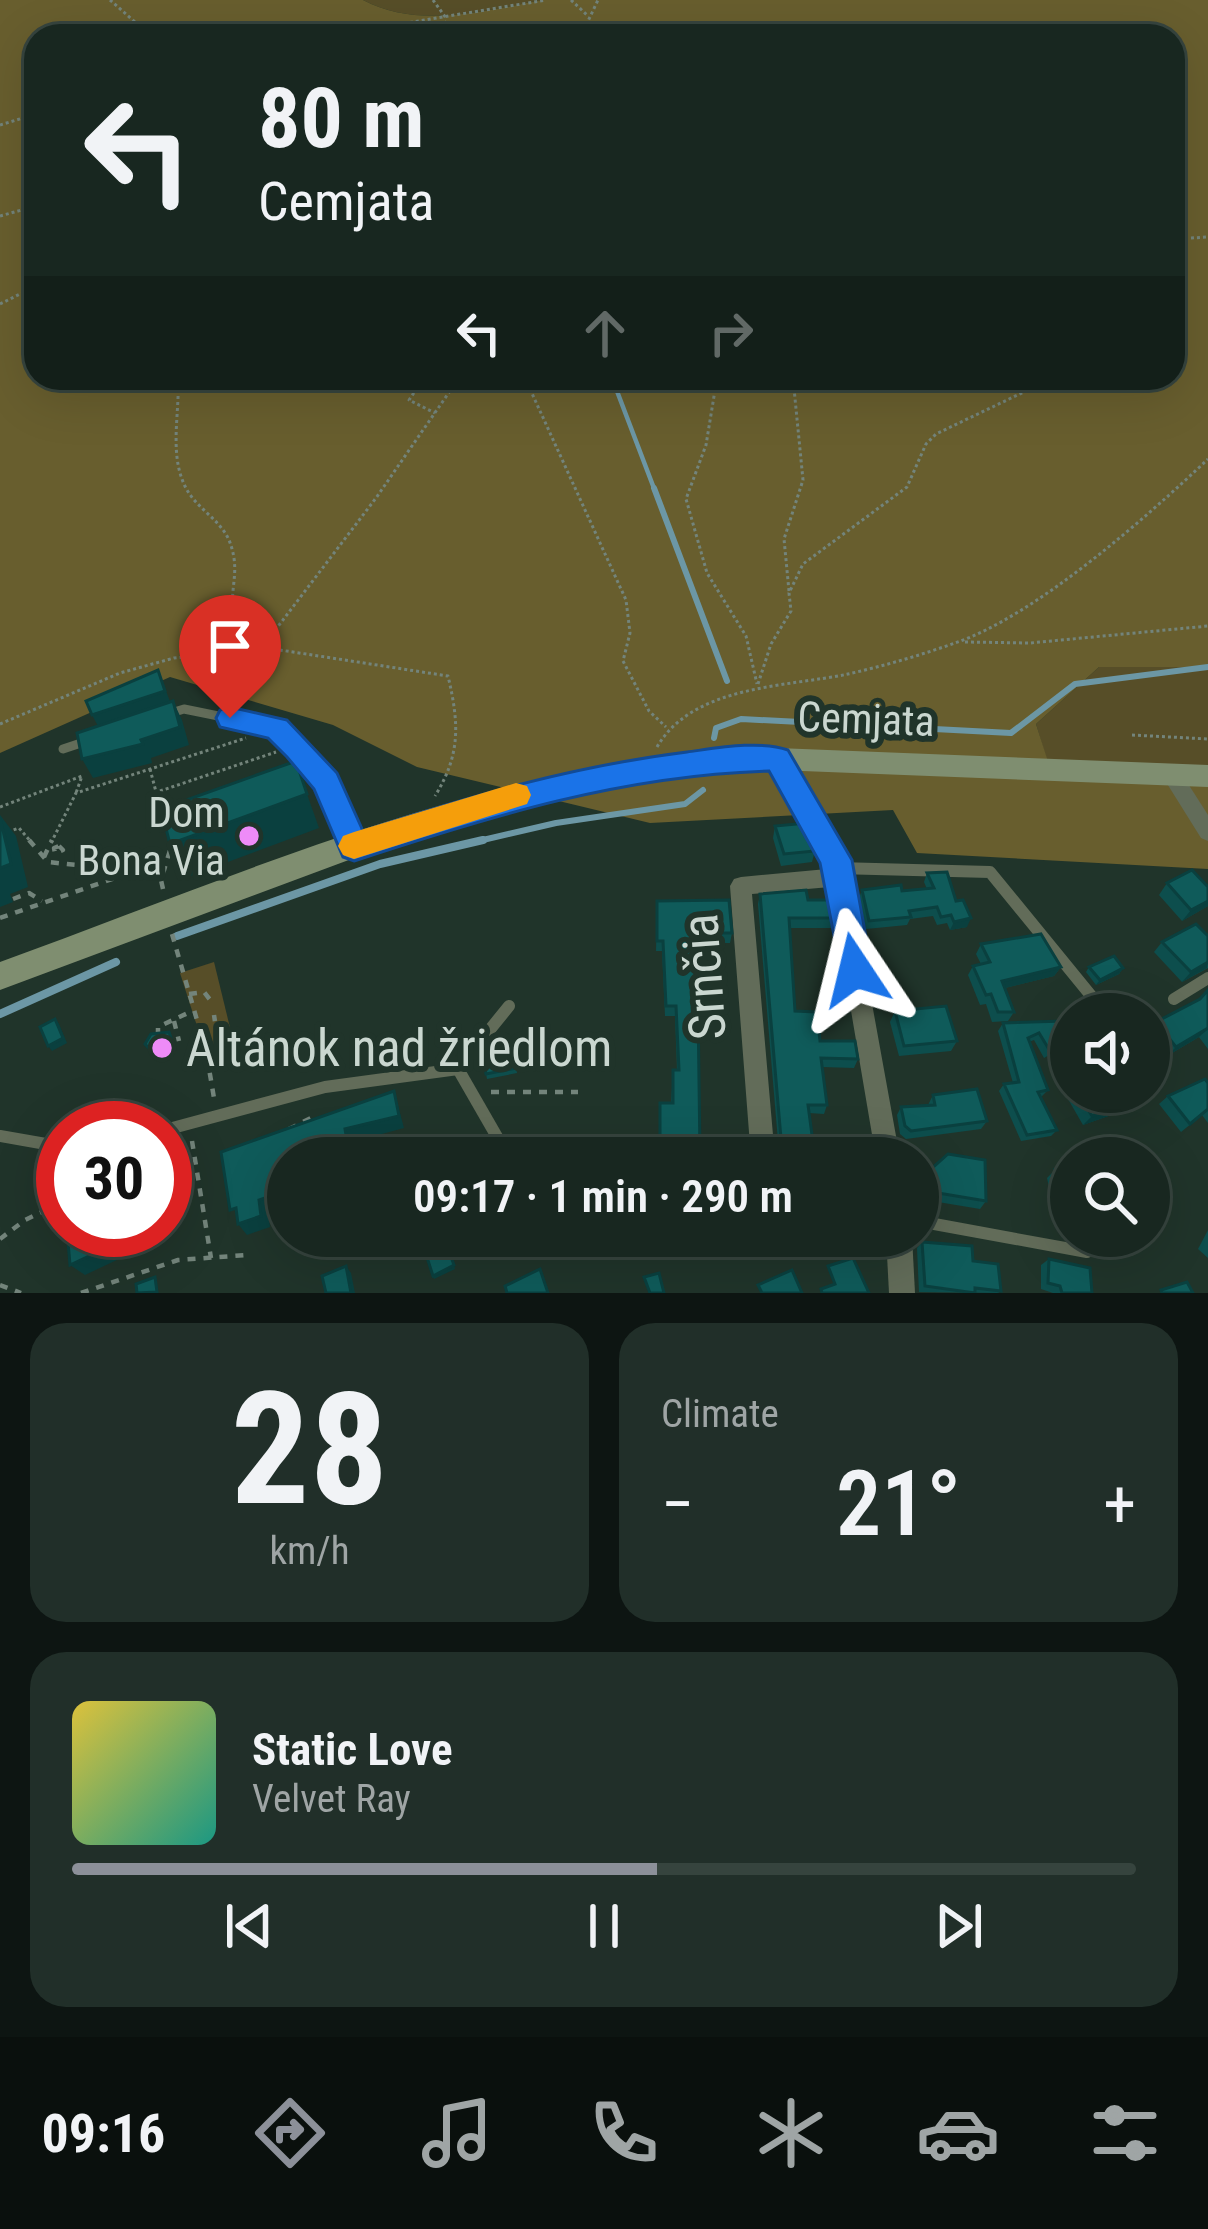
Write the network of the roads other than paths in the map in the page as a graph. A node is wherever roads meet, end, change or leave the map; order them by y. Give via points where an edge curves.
1 (164, 716) edge
2 (103, 735) edge
3 (63, 749) dead end
4 (778, 759) junction
5 (1171, 774) junction
6 (1208, 776) edge
7 (1208, 832) edge
8 (354, 847) junction
9 (838, 873) junction
10 (0, 976) edge
11 (1208, 978) edge
12 (1089, 993) edge
13 (1174, 999) dead end
14 (509, 1006) dead end
15 (458, 1069) junction
16 (192, 1124) edge
17 (0, 1136) edge
18 (498, 1137) edge
19 (761, 1137) edge
20 (884, 1137) edge
21 (36, 1145) edge
22 (939, 1225) edge
23 (1050, 1245) edge
24 (900, 1257) edge
25 (902, 1293) edge

1 - 8 lane via 184,709 277,728 326,782
2 - 3 lane
4 - 5 main road, Cemjata
4 - 8 main road, Cemjata via 654,766 543,789
4 - 9 street
5 - 6 main road, Cemjata
5 - 7 street
8 - 10 main road, Cemjata via 171,922
9 - 12 lane, Srnčia via 990,872
9 - 19 street, Srnčia via 741,886
9 - 20 street
11 - 13 lane
14 - 15 lane
15 - 16 lane via 311,1091
15 - 18 lane
17 - 21 lane
22 - 23 lane
24 - 25 street

